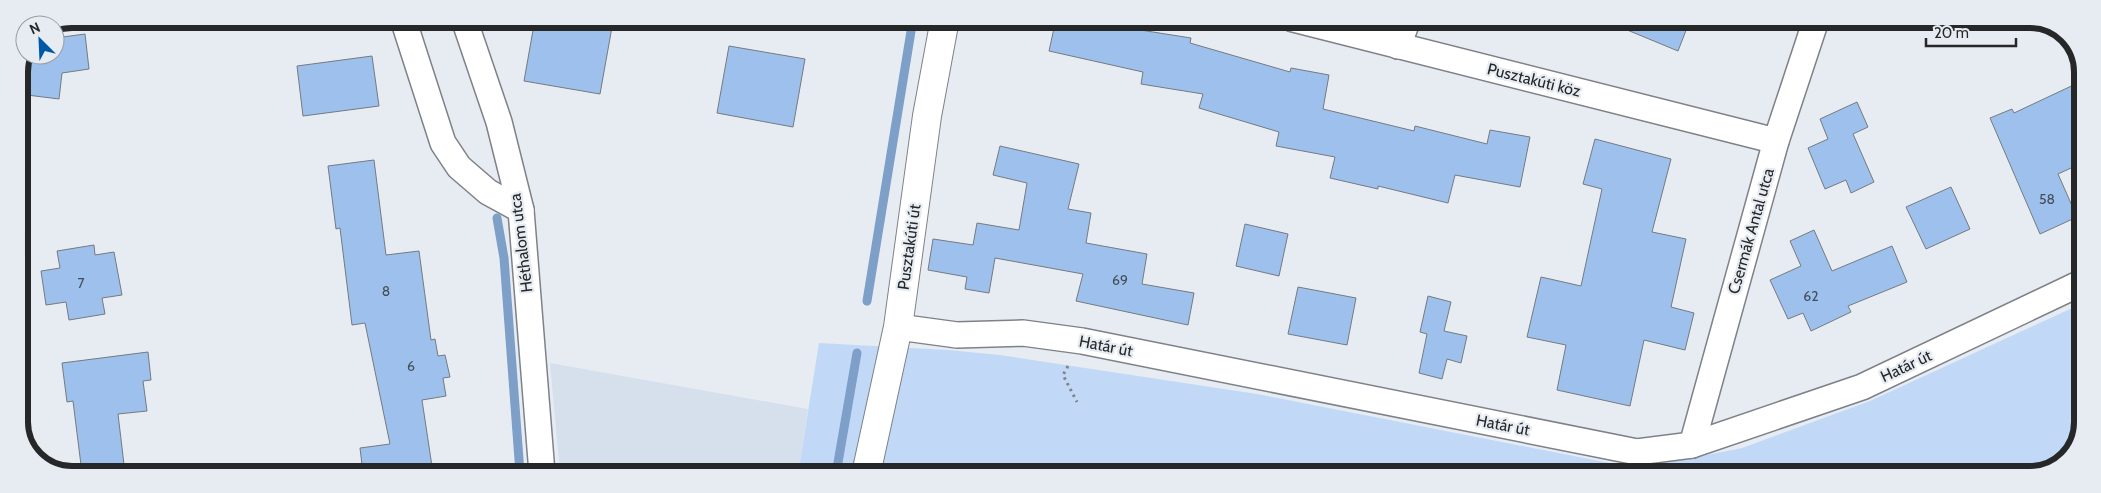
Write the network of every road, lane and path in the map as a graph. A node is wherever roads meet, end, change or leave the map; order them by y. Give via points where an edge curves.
1 (406, 28) edge
2 (467, 28) edge
3 (943, 28) edge
4 (1327, 28) edge
5 (1405, 28) edge
6 (1813, 28) edge
7 (1398, 46) junction
8 (1776, 141) junction
9 (521, 210) junction
10 (2074, 287) edge
11 (898, 327) junction
12 (1063, 375) dead end
13 (1077, 402) dead end
14 (1692, 445) junction
15 (1636, 463) edge
16 (541, 466) edge
17 (868, 466) edge

1 - 9 street via 443,143 459,167 488,192
2 - 9 street, Héthalom utca via 499,122
3 - 11 street, Pusztakúti út via 927,116
4 - 7 street, Pusztakúti köz
5 - 7 street
6 - 8 street, Csermák Antal utca
7 - 8 street, Pusztakúti köz
8 - 14 street, Csermák Antal utca
9 - 16 street, Héthalom utca
10 - 14 street, Határ út via 1862,387
11 - 15 street, Határ út via 957,335 1023,333 1082,341
11 - 17 street, Pusztakúti út
12 - 13 path
14 - 15 street, Határ út

